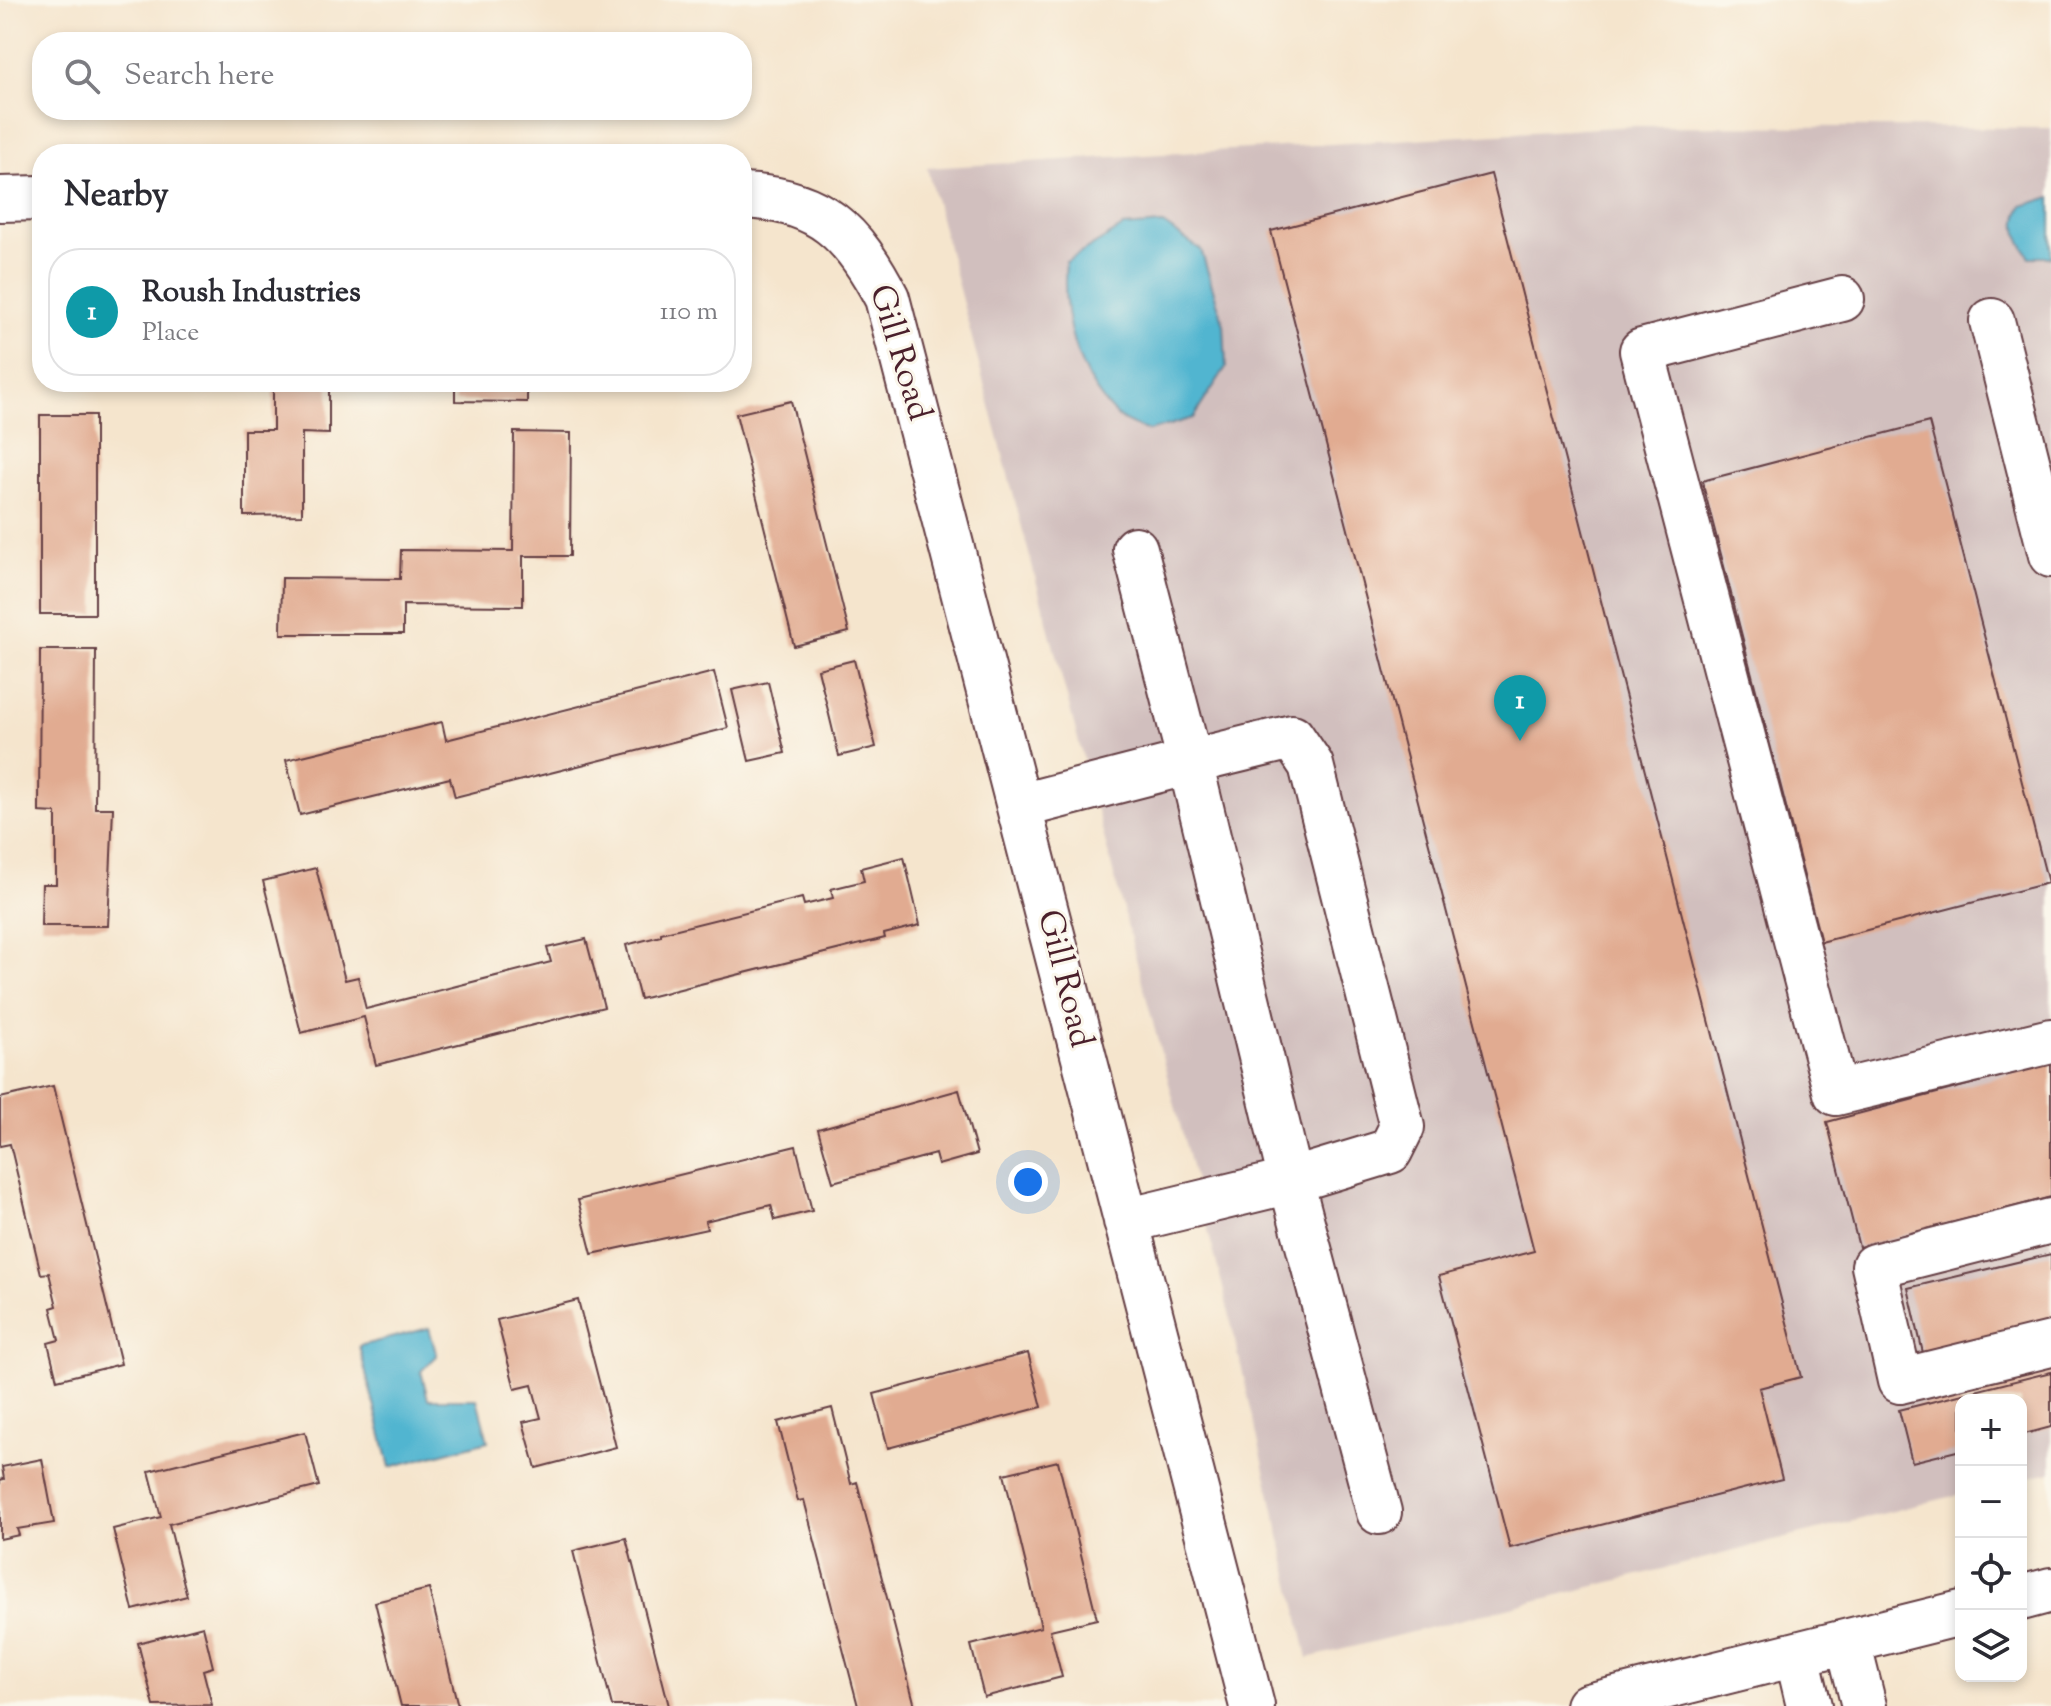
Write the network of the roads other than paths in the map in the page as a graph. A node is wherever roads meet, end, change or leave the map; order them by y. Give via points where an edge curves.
1 (752, 197) edge
2 (32, 198) edge
3 (0, 199) edge
4 (1842, 299) dead end
5 (1992, 321) dead end
6 (1135, 549) dead end
7 (2051, 555) edge
8 (1190, 762) junction
9 (1020, 806) junction
10 (2051, 1041) edge
11 (1291, 1181) junction
12 (1126, 1221) junction
13 (2051, 1221) edge
14 (2051, 1344) edge
15 (1379, 1512) dead end
16 (2051, 1590) edge
17 (2027, 1596) edge
18 (1955, 1615) edge
19 (1848, 1642) junction
20 (1797, 1655) junction
21 (1252, 1706) edge
22 (1588, 1706) edge
23 (1809, 1706) edge
24 (1864, 1706) edge

1 - 9 street, Gill Road via 779,199 833,223 866,256 887,298
2 - 3 street
4 - 10 street via 1642,351 1836,1093
5 - 7 street
6 - 8 street
8 - 9 street
8 - 11 street
8 - 11 street via 1292,737 1311,765 1402,1127 1390,1151
9 - 12 street, Gill Road
11 - 12 street
11 - 15 street
12 - 21 street, Gill Road
13 - 14 street via 1874,1266 1900,1381
16 - 17 street
18 - 19 street
19 - 20 street
19 - 24 street
20 - 22 street
20 - 23 street

